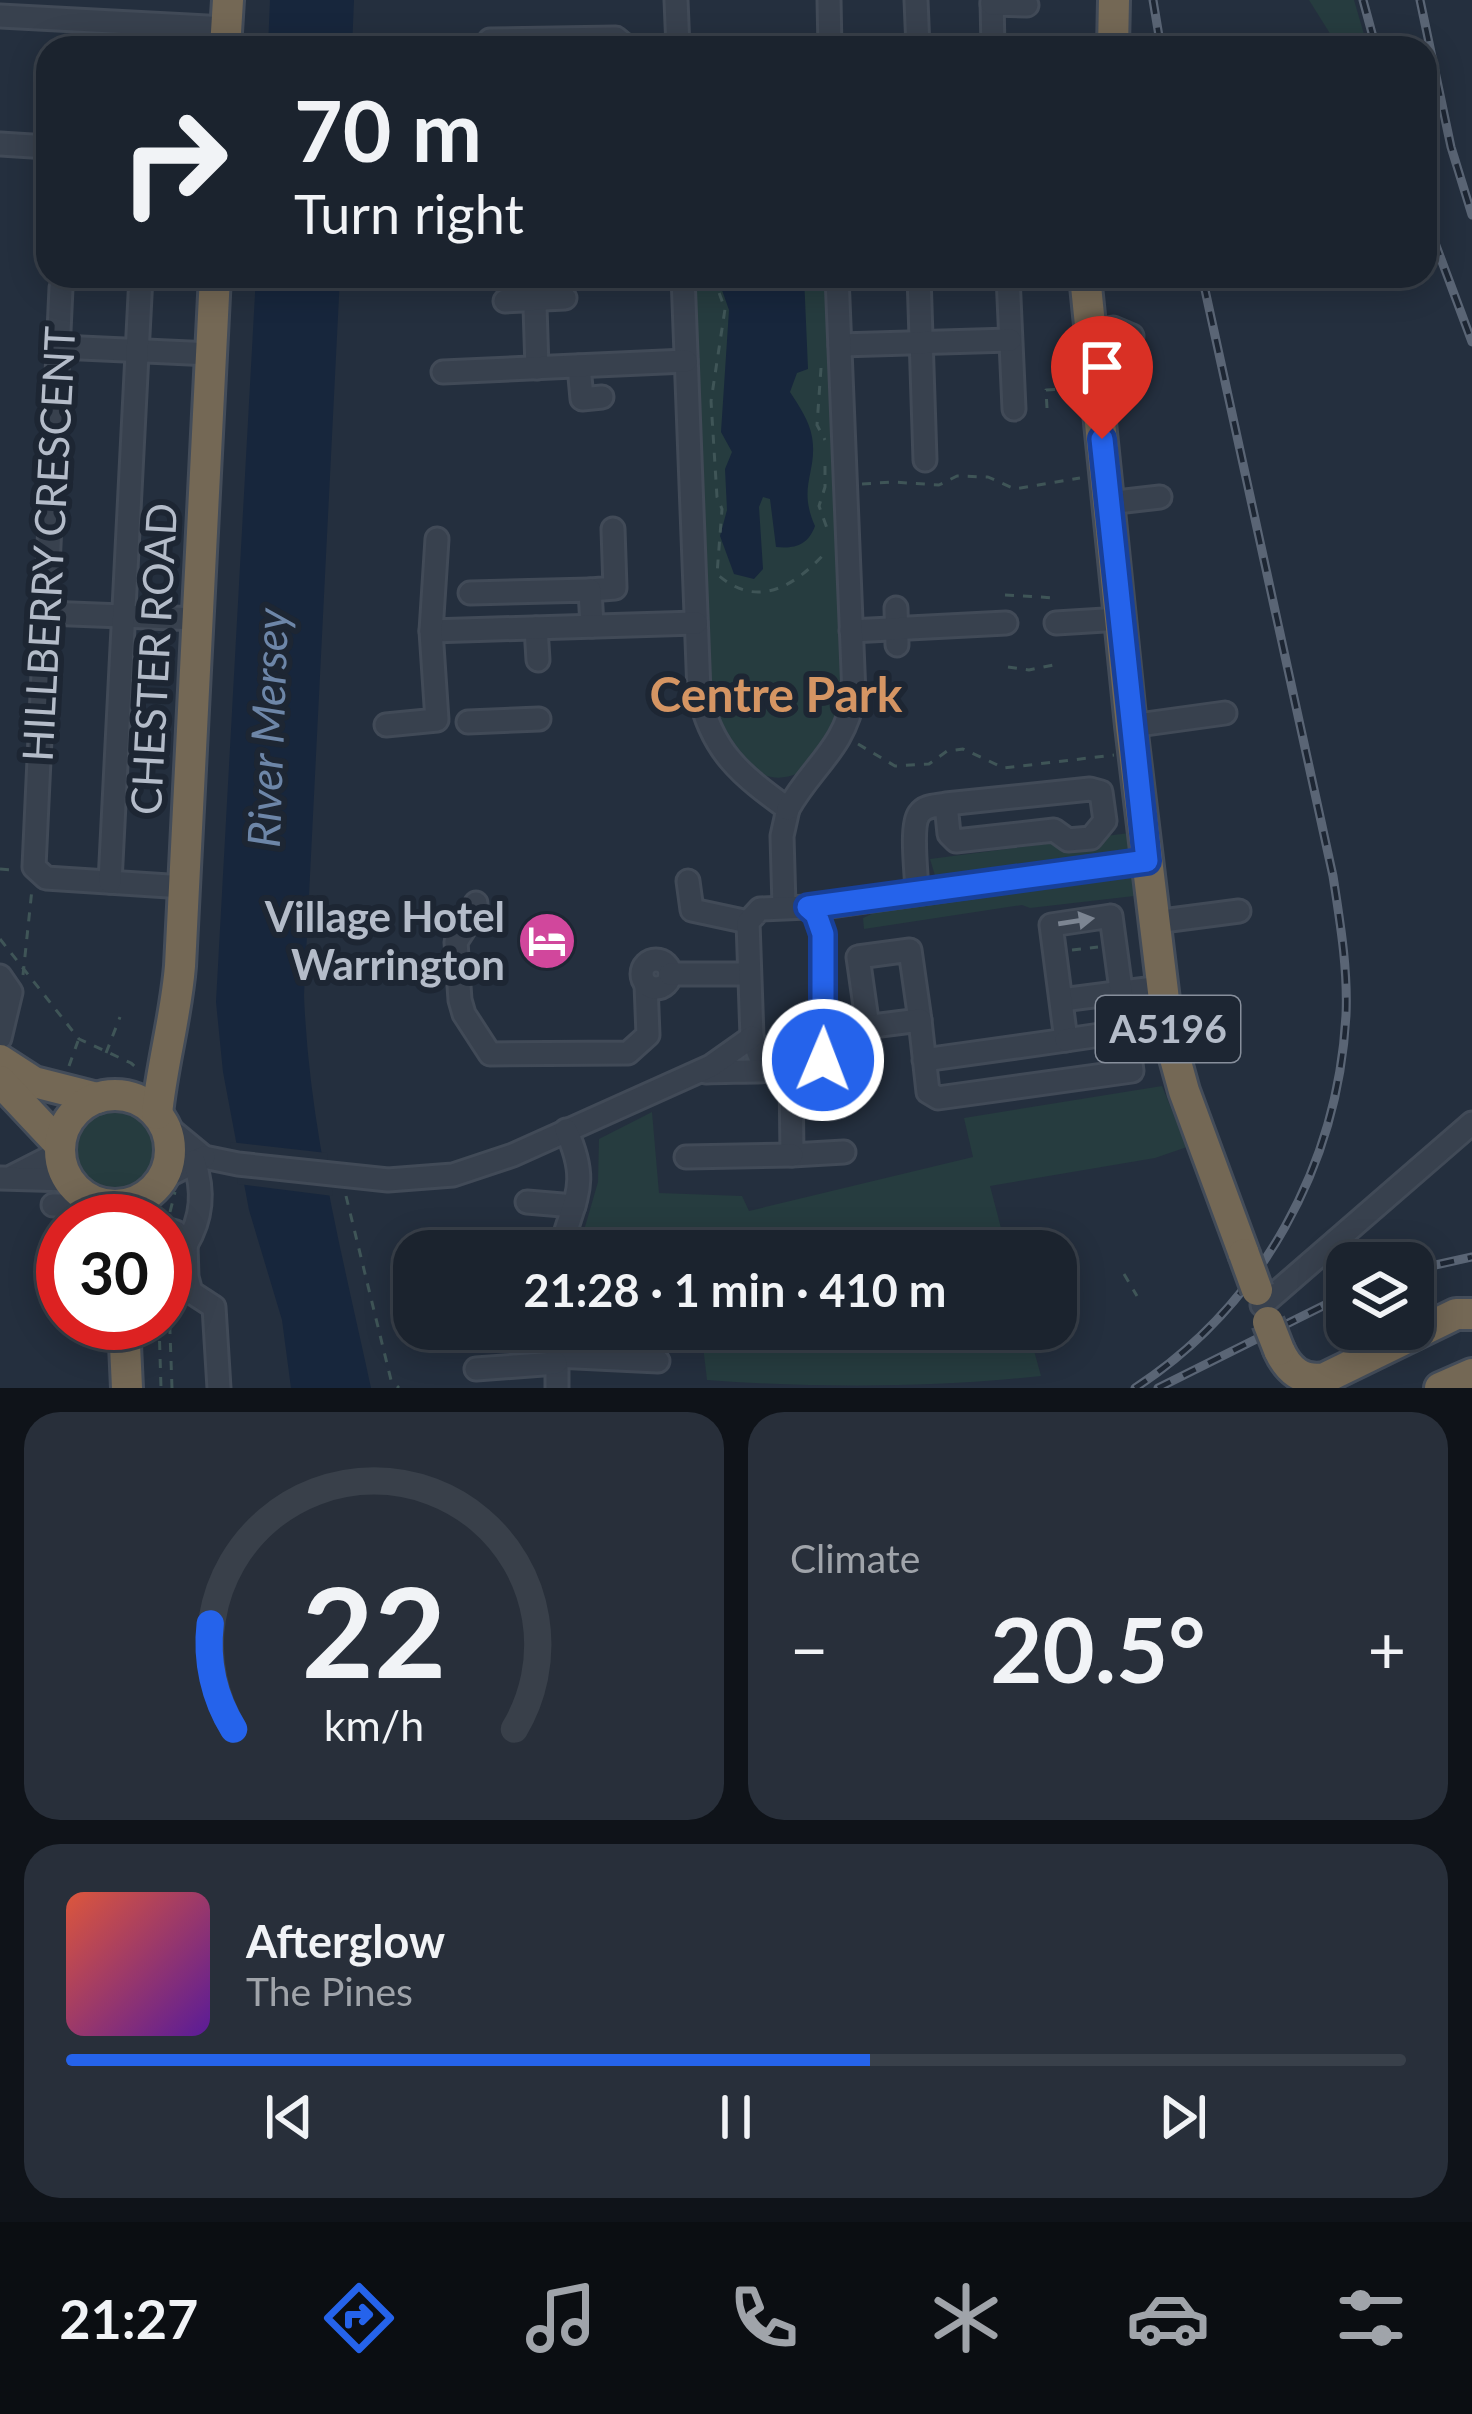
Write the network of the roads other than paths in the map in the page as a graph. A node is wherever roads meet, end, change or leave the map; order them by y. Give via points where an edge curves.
1 (676, 0) edge
2 (829, 0) edge
3 (916, 0) edge
4 (1114, 0) edge
5 (992, 2) edge
6 (1027, 5) dead end
7 (0, 16) edge
8 (226, 26) edge
9 (678, 36) edge
10 (830, 36) edge
11 (918, 36) edge
12 (993, 36) edge
13 (1113, 36) edge
14 (0, 145) edge
15 (36, 146) edge
16 (61, 288) dead end
17 (140, 288) edge
18 (214, 288) edge
19 (534, 288) edge
20 (683, 288) edge
21 (838, 288) edge
22 (920, 288) edge
23 (1008, 288) edge
24 (1076, 288) edge
25 (565, 298) dead end
26 (535, 300) junction
27 (505, 301) dead end
28 (1079, 327) junction
29 (1132, 336) dead end
30 (1010, 340) junction
31 (922, 342) junction
32 (840, 345) junction
33 (60, 346) junction
34 (136, 351) junction
35 (211, 354) junction
36 (686, 361) junction
37 (579, 366) junction
38 (537, 368) junction
39 (443, 372) dead end
40 (583, 398) dead end
41 (1015, 409) dead end
42 (925, 460) dead end
43 (1160, 497) dead end
44 (1108, 503) junction
45 (613, 529) dead end
46 (437, 539) dead end
47 (590, 590) junction
48 (470, 593) dead end
49 (46, 613) junction
50 (122, 616) junction
51 (198, 619) junction
52 (1121, 619) junction
53 (1006, 622) dead end
54 (696, 623) junction
55 (1057, 623) dead end
56 (592, 626) junction
57 (536, 628) junction
58 (431, 631) junction
59 (851, 631) junction
60 (538, 660) dead end
61 (1225, 713) dead end
62 (539, 718) dead end
63 (468, 722) dead end
64 (386, 725) dead end
65 (1132, 740) junction
66 (946, 804) junction
67 (788, 809) junction
68 (916, 849) junction
69 (892, 850) dead end
70 (1147, 861) junction
71 (44, 875) junction
72 (688, 881) dead end
73 (110, 882) junction
74 (184, 887) junction
75 (917, 893) junction
76 (868, 900) junction
77 (52, 902) dead end
78 (476, 903) dead end
79 (796, 907) junction
80 (1240, 911) dead end
81 (748, 922) junction
82 (1155, 922) junction
83 (823, 934) junction
84 (749, 974) junction
85 (5, 982) edge
86 (1162, 987) junction
87 (1123, 992) junction
88 (1062, 1000) junction
89 (920, 1020) junction
90 (868, 1027) junction
91 (1127, 1031) junction
92 (825, 1032) junction
93 (752, 1036) junction
94 (0, 1038) edge
95 (1066, 1040) junction
96 (165, 1045) junction
97 (0, 1060) edge
98 (924, 1060) junction
99 (764, 1067) junction
100 (791, 1071) junction
101 (694, 1073) junction
102 (0, 1081) edge
103 (102, 1097) junction
104 (161, 1119) junction
105 (1472, 1124) edge
106 (566, 1130) junction
107 (844, 1152) dead end
108 (792, 1155) junction
109 (686, 1156) dead end
110 (206, 1160) junction
111 (6, 1177) edge
112 (68, 1183) edge
113 (168, 1183) junction
114 (166, 1194) edge
115 (526, 1202) dead end
116 (574, 1206) junction
117 (567, 1230) edge
118 (192, 1236) edge
119 (192, 1289) edge
120 (1472, 1314) edge
121 (1266, 1317) junction
122 (1439, 1325) junction
123 (1472, 1336) edge
124 (124, 1350) edge
125 (145, 1350) edge
126 (658, 1361) dead end
127 (476, 1369) dead end
128 (556, 1371) edge
129 (1472, 1374) edge
130 (127, 1388) edge
131 (146, 1388) edge
132 (219, 1388) edge
133 (1440, 1388) edge

1 - 9 street
2 - 10 street
3 - 11 street
4 - 13 highway
5 - 6 street
5 - 12 street
7 - 8 street
14 - 15 street
16 - 33 street, HILLBERRY CRESCENT
17 - 34 street
18 - 35 highway, CHESTER ROAD
19 - 26 street
20 - 36 street
21 - 32 street
22 - 31 street
23 - 30 street
24 - 28 highway, A5196
25 - 26 street
26 - 27 street
26 - 38 street
28 - 29 street
28 - 44 highway, A5196
30 - 31 street
30 - 41 street
31 - 32 street
31 - 42 street
32 - 59 street
33 - 34 street
33 - 49 street, HILLBERRY CRESCENT
34 - 35 street
34 - 50 street
35 - 51 highway, CHESTER ROAD
36 - 37 street
36 - 54 street
37 - 38 street
37 - 40 street
38 - 39 street
43 - 44 street
44 - 52 highway, A5196
45 - 47 street via 616,588
46 - 58 street
47 - 48 street
47 - 56 street
49 - 50 street
49 - 71 street, HILLBERRY CRESCENT via 33,863
50 - 51 street
50 - 73 street
51 - 74 highway, CHESTER ROAD
52 - 55 street
52 - 65 highway, A5196
53 - 59 street
54 - 56 street
54 - 67 street via 699,692 719,748
56 - 57 street
57 - 58 street
57 - 60 street
58 - 64 street via 437,720
59 - 67 street via 854,695 842,735
61 - 65 street
62 - 63 street
65 - 70 highway, A5196
66 - 66 street via 1090,789 1101,792 1105,821 1090,838 1068,840 1054,830 956,841
66 - 68 street via 919,813
67 - 79 street via 782,836
68 - 69 street
68 - 75 street
70 - 75 street
70 - 82 highway, A5196
71 - 73 street
71 - 77 street, HILLBERRY CRESCENT
72 - 81 street via 692,910
73 - 74 street
74 - 96 highway, CHESTER ROAD via 178,994
75 - 76 street
76 - 79 street
76 - 83 street via 836,916
78 - 84 street via 456,942 460,1000 490,1054 628,1053 648,1035 643,971 651,962 664,963 670,974
79 - 81 street via 760,909
79 - 83 street via 816,914
80 - 82 street
81 - 84 street
82 - 86 highway, A5196
83 - 92 street
84 - 93 street
85 - 94 street
86 - 87 street
86 - 121 highway, A5196, bridge via 1178,1071
87 - 88 street
88 -> 87 street via 1051,926 1111,916
87 - 91 street
88 - 95 street
89 - 90 street
89 - 90 street via 910,950 858,958
89 - 98 street
90 - 92 street
91 - 95 street
91 - 98 street via 1132,1071 938,1098 928,1092
92 - 100 street via 823,1060
93 - 99 street
93 - 101 street
95 - 98 street
96 - 103 highway
96 - 104 highway, CHESTER ROAD
97 - 103 highway via 34,1082
99 - 100 street
99 - 101 street
100 - 108 street
101 - 106 street
102 - 112 highway
103 - 104 highway via 143,1102
103 - 112 highway via 73,1115
104 - 110 street
104 - 113 highway
105 - 121 street
106 - 110 street via 452,1174 388,1180
106 - 116 street via 581,1178
107 - 108 street
108 - 109 street
110 - 113 street
110 - 118 street
111 - 112 street
112 - 113 highway via 118,1204
113 - 114 highway
115 - 116 street
116 - 117 street
119 - 132 street via 214,1307
120 - 122 highway
121 - 122 highway via 1285,1362 1301,1377 1325,1378
122 - 123 highway
124 - 130 highway
125 - 131 highway
126 - 128 street
127 - 128 street
129 - 133 highway

